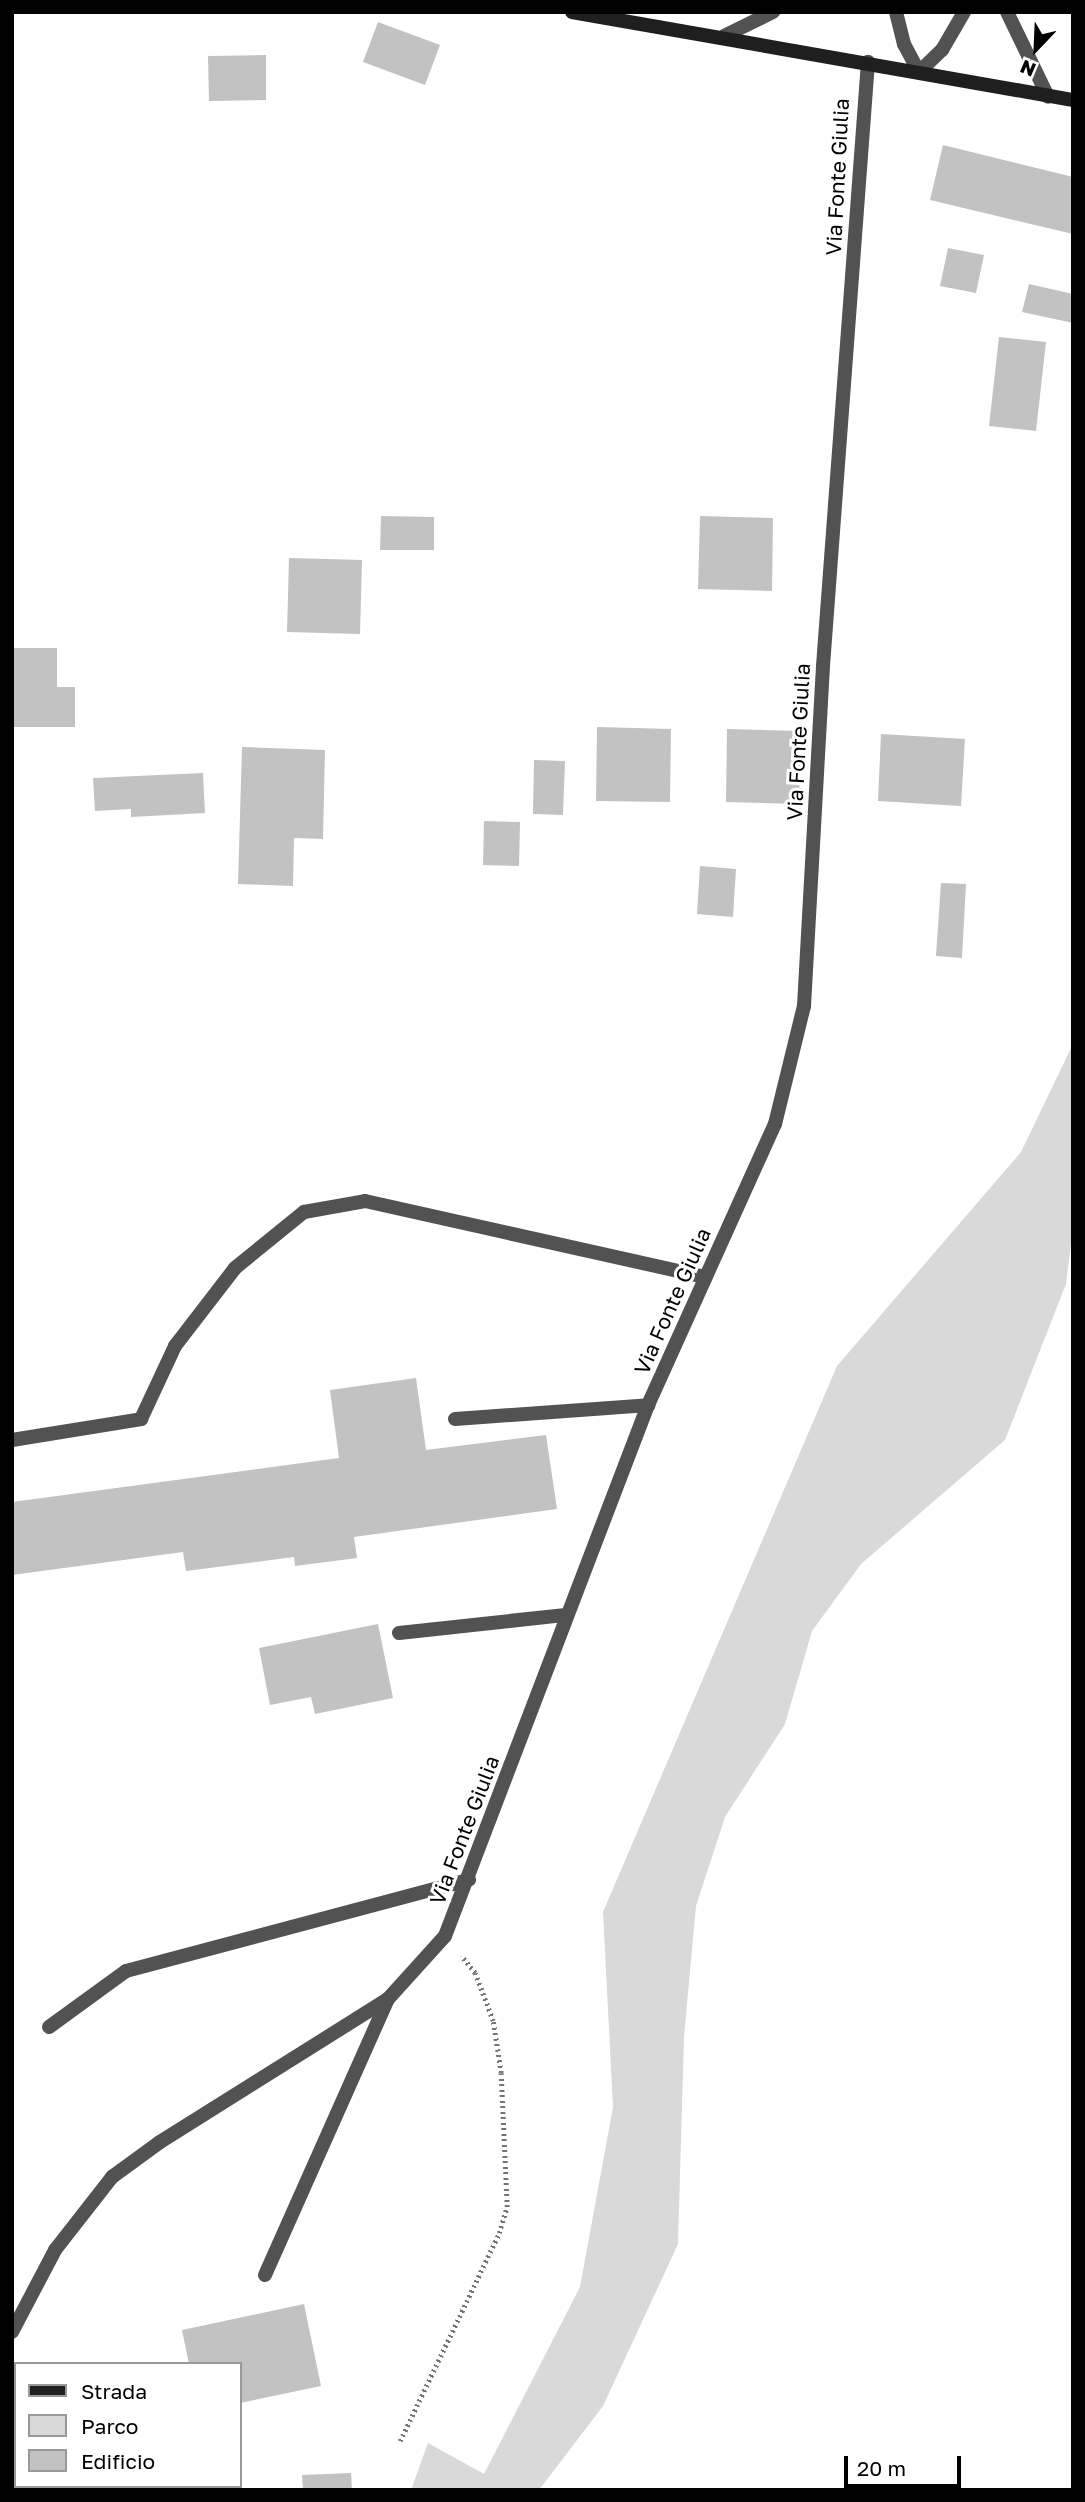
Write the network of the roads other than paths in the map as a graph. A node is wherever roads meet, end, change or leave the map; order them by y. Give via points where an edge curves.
1 (572, 12) edge
2 (773, 12) edge
3 (896, 12) edge
4 (964, 12) edge
5 (1007, 12) edge
6 (724, 36) junction
7 (868, 62) junction
8 (919, 72) junction
9 (1048, 97) junction
10 (1073, 100) edge
11 (706, 1277) junction
12 (648, 1405) junction
13 (455, 1419) dead end
14 (12, 1440) edge
15 (566, 1615) junction
16 (399, 1633) dead end
17 (469, 1880) junction
18 (388, 1999) junction
19 (49, 2027) dead end
20 (265, 2275) dead end
21 (12, 2332) edge

1 - 6 main road
2 - 6 street
3 - 8 street via 904,44
4 - 8 street via 942,50
5 - 9 street
6 - 7 main road
7 - 8 main road
7 - 11 street, Via Fonte Giulia via 823,666 804,1006 775,1124
8 - 9 main road
9 - 10 main road
11 - 12 street, Via Fonte Giulia
11 - 14 street via 365,1201 304,1212 235,1268 175,1346 141,1419
12 - 13 street
12 - 15 street, Via Fonte Giulia
15 - 16 street
15 - 17 street, Via Fonte Giulia
17 - 18 street, Via Fonte Giulia via 445,1936
17 - 19 street via 126,1971
18 - 20 street
18 - 21 street, Via Fonte Giulia via 160,2141 112,2177 55,2250

